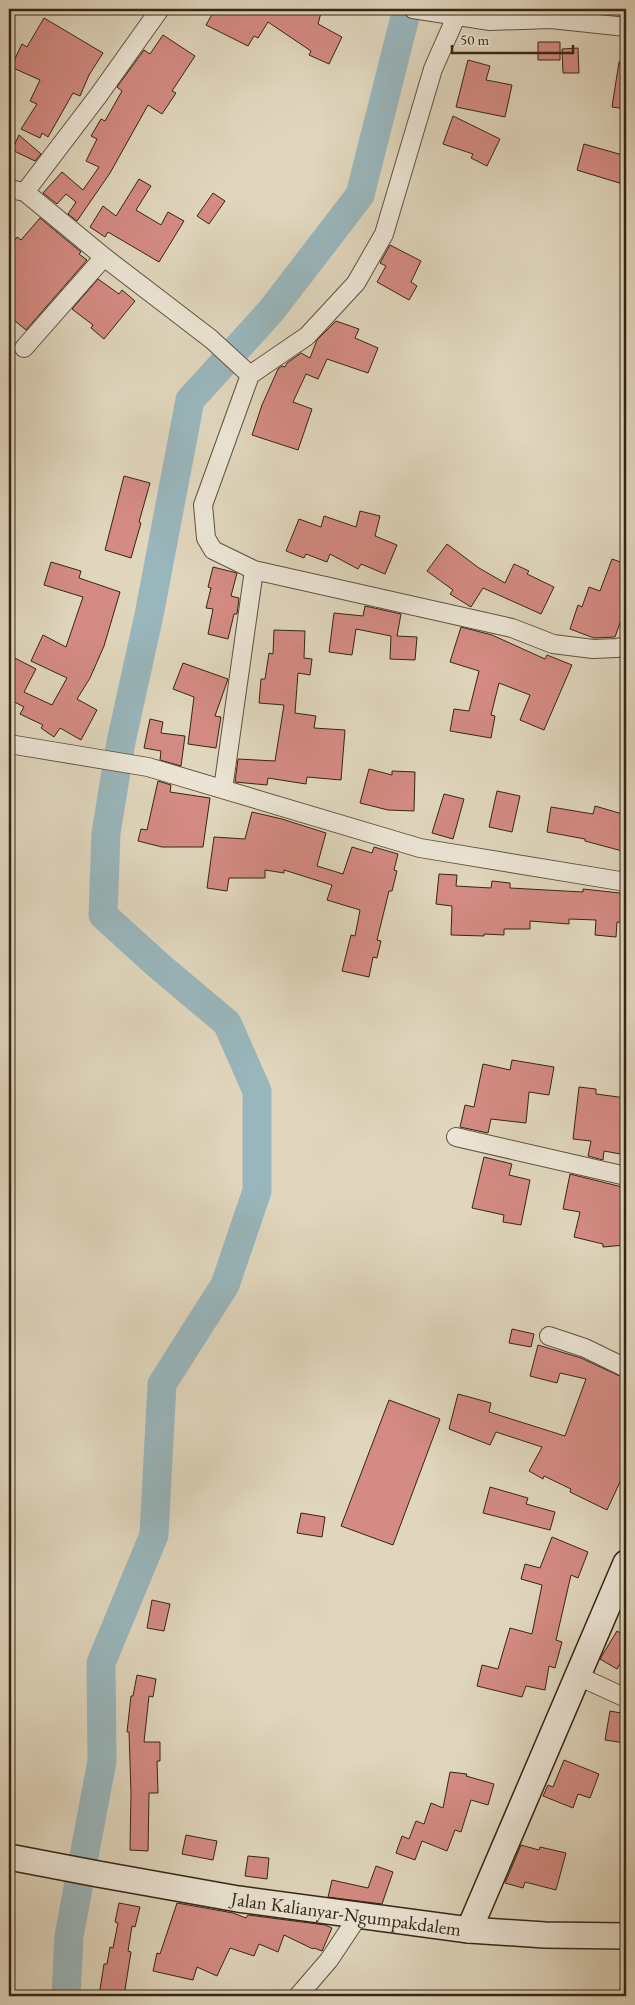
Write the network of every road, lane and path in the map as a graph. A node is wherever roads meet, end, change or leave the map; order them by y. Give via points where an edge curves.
1 (160, 9) edge
2 (416, 9) edge
3 (456, 17) junction
4 (626, 27) edge
5 (17, 190) edge
6 (104, 258) junction
7 (24, 348) dead end
8 (246, 371) junction
9 (254, 570) junction
10 (626, 646) edge
11 (9, 744) edge
12 (223, 789) junction
13 (626, 882) edge
14 (456, 1137) dead end
15 (626, 1176) edge
16 (550, 1336) dead end
17 (626, 1368) edge
18 (626, 1564) edge
19 (578, 1676) junction
20 (626, 1698) edge
21 (9, 1857) edge
22 (365, 1916) junction
23 (469, 1930) junction
24 (626, 1936) edge
25 (298, 1996) edge

1 - 5 street via 98,96
2 - 3 street
3 - 4 street via 490,21 551,19
3 - 8 street via 433,69 384,234 356,283 307,336
5 - 6 street
6 - 7 street
6 - 8 street via 211,339
8 - 9 street via 203,505 206,538 212,550
9 - 10 street via 512,628 553,644 593,649
9 - 12 street
11 - 12 street via 148,767
12 - 13 street via 420,848
14 - 15 street
16 - 17 street via 586,1348
18 - 19 street, Jalan Kalianyar-Ngumpakdalem
19 - 20 street
19 - 23 street, Jalan Kalianyar-Ngumpakdalem
21 - 22 street, Jalan Kalianyar-Ngumpakdalem via 238,1898
22 - 23 street, Jalan Kalianyar-Ngumpakdalem
22 - 25 street
23 - 24 street

